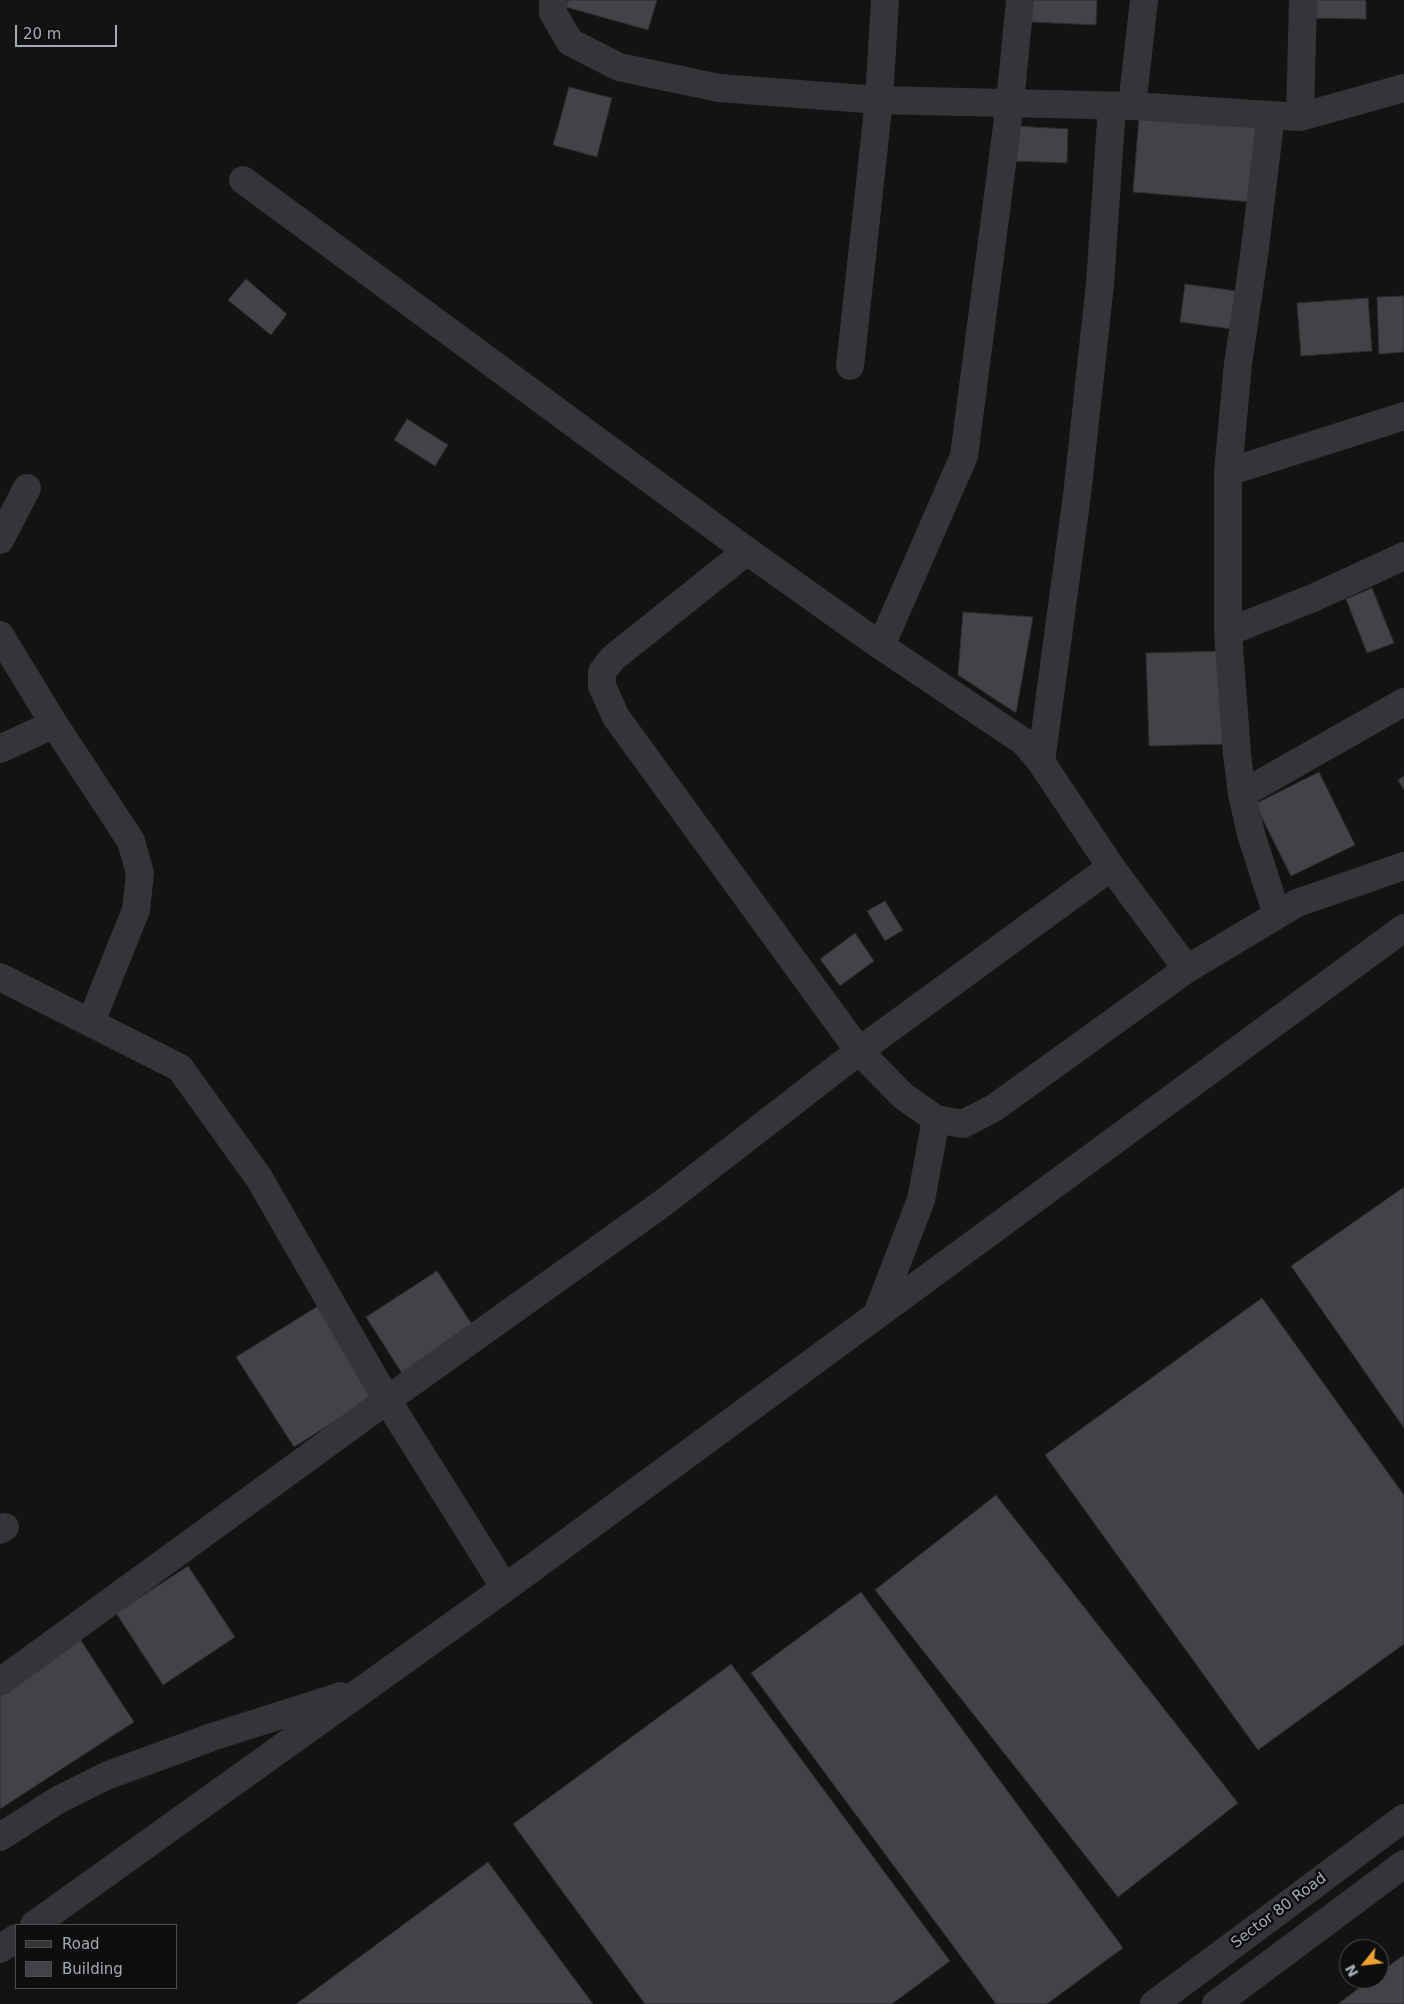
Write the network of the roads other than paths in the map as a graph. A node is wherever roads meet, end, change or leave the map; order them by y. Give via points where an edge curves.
1 (553, 0) edge
2 (885, 0) edge
3 (1020, 0) edge
4 (1144, 0) edge
5 (1303, 0) edge
6 (1404, 88) edge
7 (879, 100) junction
8 (1010, 104) junction
9 (1122, 106) junction
10 (1271, 115) junction
11 (1300, 117) junction
12 (243, 180) dead end
13 (850, 366) dead end
14 (1404, 416) edge
15 (1228, 472) junction
16 (27, 488) dead end
17 (0, 540) edge
18 (747, 551) junction
19 (1404, 556) edge
20 (1228, 632) junction
21 (1, 637) edge
22 (881, 646) junction
23 (1404, 702) edge
24 (54, 724) junction
25 (0, 749) edge
26 (1041, 762) junction
27 (1242, 794) junction
28 (1404, 866) edge
29 (1111, 867) junction
30 (1277, 915) junction
31 (1404, 928) edge
32 (1187, 969) junction
33 (0, 977) edge
34 (91, 1022) junction
35 (859, 1051) junction
36 (936, 1119) junction
37 (878, 1314) junction
38 (387, 1400) junction
39 (505, 1588) junction
40 (0, 1682) edge
41 (366, 1688) junction
42 (1404, 1818) edge
43 (0, 1837) edge
44 (1404, 1864) edge
45 (35, 1924) edge
46 (15, 1939) edge
47 (0, 1950) edge
48 (1154, 2004) edge
49 (1216, 2004) edge

1 - 7 street via 553,13 570,42 619,67 719,88
2 - 7 street
3 - 8 street
4 - 9 street
5 - 11 street
6 - 11 street
7 - 8 street
7 - 13 street
8 - 9 street
8 - 22 street via 964,456
9 - 10 street
9 - 26 street via 1078,486
10 - 11 street
10 - 15 street via 1238,364
12 - 18 street
14 - 15 street
15 - 20 street
16 - 17 street
18 - 22 street
18 - 35 street via 613,658 602,672 602,686 616,717
19 - 20 street
20 - 27 street
21 - 24 street
22 - 26 street via 1024,742
23 - 27 street
24 - 25 street
24 - 34 street via 130,841 140,873 136,910
26 - 29 street
27 - 30 street
28 - 30 street via 1297,903
29 - 32 street
29 - 35 street
30 - 32 street
31 - 37 street
32 - 36 street via 994,1108 963,1124
33 - 34 street
34 - 38 street via 180,1068 260,1178
35 - 36 street via 903,1096
35 - 38 street via 663,1203
36 - 37 street via 921,1200
37 - 39 street
38 - 39 street
38 - 40 street
39 - 41 street
41 - 43 street via 212,1737 106,1776 58,1800
41 - 45 street
42 - 48 street, Sector 80 Road
44 - 49 street
46 - 47 street

